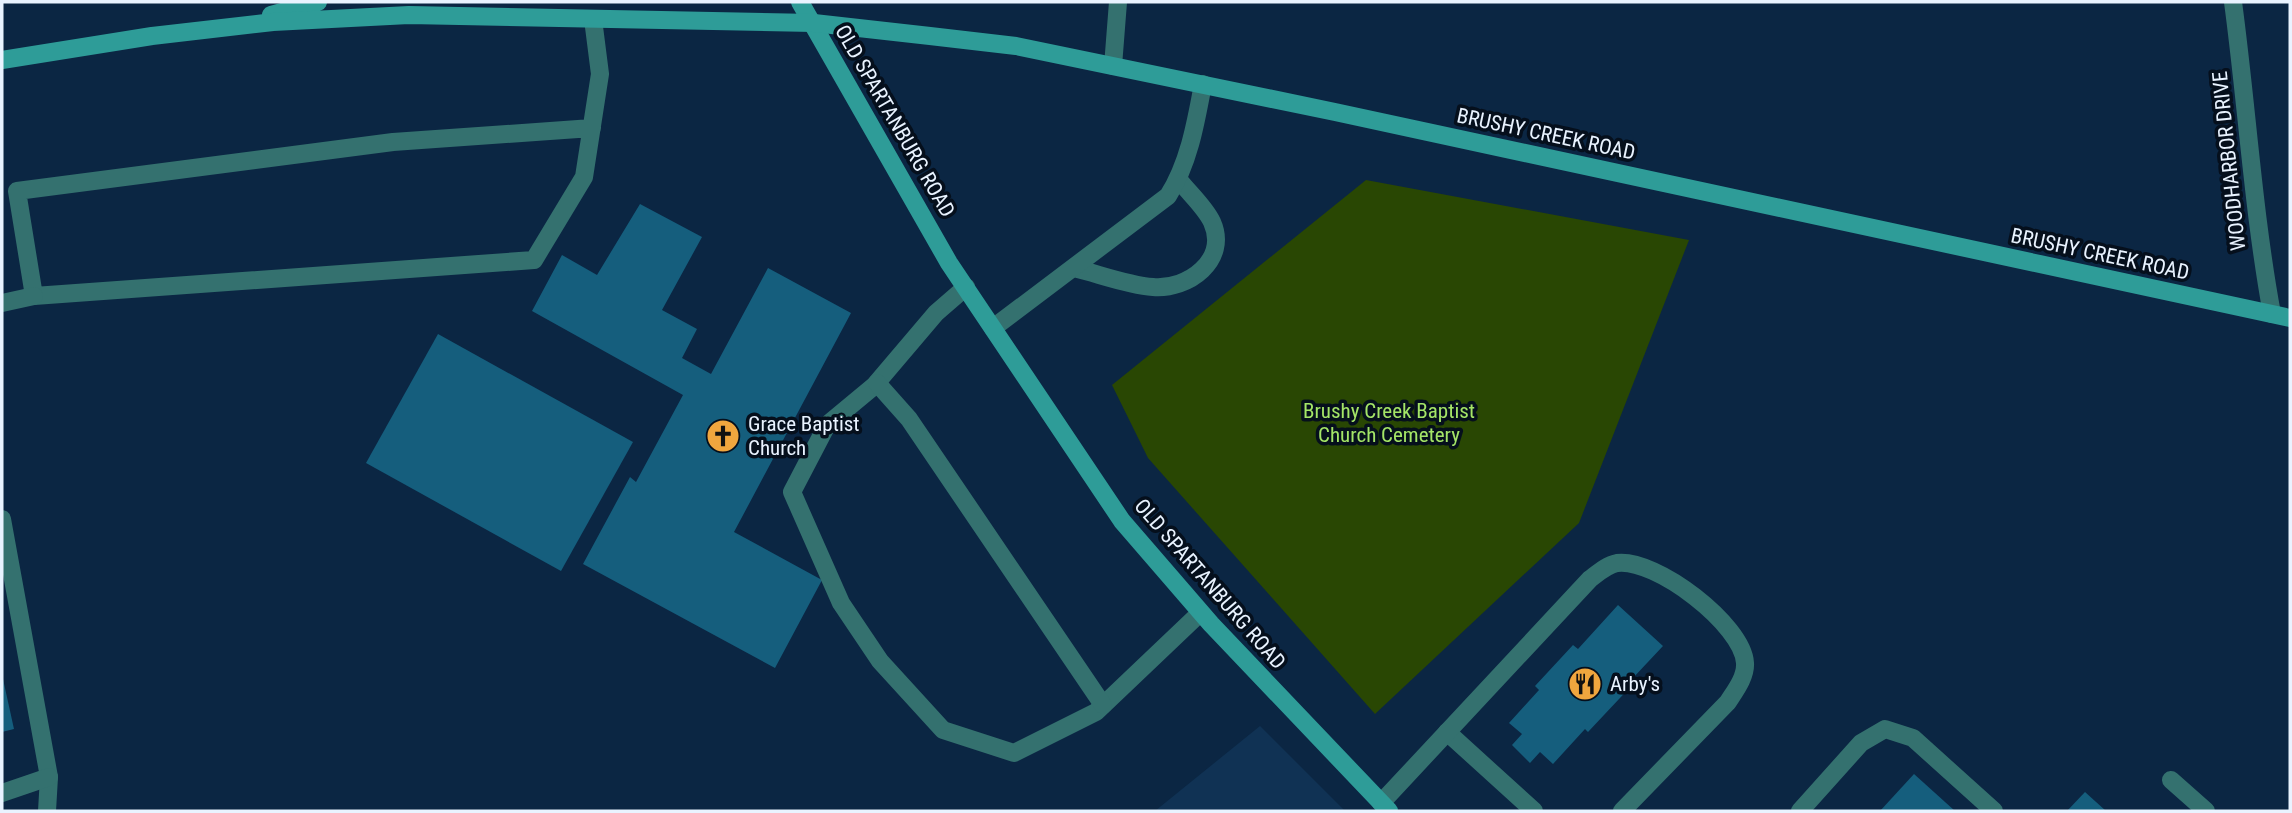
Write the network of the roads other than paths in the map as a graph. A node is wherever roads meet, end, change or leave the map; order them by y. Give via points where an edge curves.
1 (318, 2) edge
2 (800, 2) edge
3 (1118, 2) edge
4 (2233, 2) edge
5 (593, 19) junction
6 (814, 23) junction
7 (222, 28) junction
8 (2, 60) edge
9 (1113, 66) junction
10 (1203, 84) junction
11 (592, 128) junction
12 (1178, 180) junction
13 (1074, 268) junction
14 (966, 287) junction
15 (34, 296) junction
16 (2, 303) edge
17 (2272, 314) junction
18 (2290, 318) edge
19 (993, 328) junction
20 (877, 383) junction
21 (2, 519) edge
22 (1200, 613) junction
23 (1103, 705) junction
24 (1447, 732) junction
25 (50, 777) junction
26 (2171, 780) dead end
27 (2, 793) edge
28 (1385, 807) edge
29 (47, 811) edge
30 (1534, 811) edge
31 (1622, 811) edge
32 (1800, 811) edge
33 (1994, 811) edge
34 (2206, 811) edge

1 - 7 main road
2 - 6 main road
3 - 9 street
4 - 17 street, WOODHARBOR DRIVE via 2258,235
5 - 6 main road, OLD SPARTANBURG ROAD
5 - 7 main road, OLD SPARTANBURG ROAD via 409,15
5 - 11 street via 600,74
6 - 9 main road, BRUSHY CREEK ROAD via 1016,46
6 - 14 main road, OLD SPARTANBURG ROAD
7 - 8 main road, OLD SPARTANBURG ROAD
9 - 10 main road, BRUSHY CREEK ROAD
10 - 12 street
10 - 17 main road, BRUSHY CREEK ROAD
11 - 15 street via 584,177 534,260
11 - 15 street via 393,142 17,191
12 - 13 street via 1150,212
12 - 13 street via 1211,220 1216,236 1213,258 1199,275 1184,283 1154,287
13 - 19 street
14 - 19 main road, OLD SPARTANBURG ROAD
14 - 20 street via 936,313
15 - 16 street
17 - 18 main road, BRUSHY CREEK ROAD
19 - 22 main road, OLD SPARTANBURG ROAD via 1122,521
20 - 23 street via 909,419
20 - 23 street via 827,425 792,492 841,603 880,661 943,730 1014,753
21 - 25 street
22 - 23 street
22 - 28 main road, OLD SPARTANBURG ROAD
24 - 28 street
24 - 30 street
24 - 31 street via 1605,568 1618,563 1639,566 1668,578 1707,606 1741,645 1746,665 1728,702
25 - 27 street
25 - 29 street
26 - 34 street
32 - 33 street via 1861,743 1885,729 1913,737

